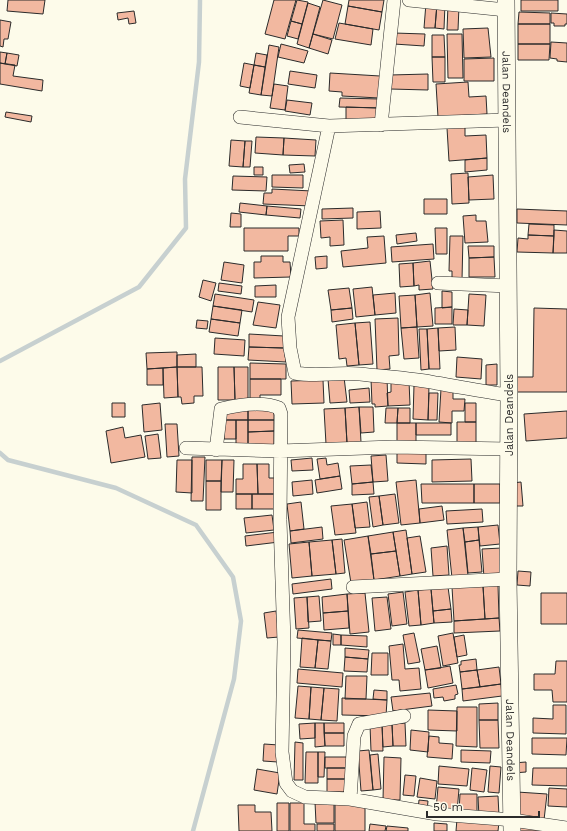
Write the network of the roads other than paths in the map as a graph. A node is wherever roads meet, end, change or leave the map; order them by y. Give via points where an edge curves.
1 (394, 0) edge
2 (409, 0) edge
3 (506, 5) edge
4 (240, 117) dead end
5 (506, 120) junction
6 (381, 125) junction
7 (329, 126) junction
8 (438, 283) dead end
9 (508, 286) junction
10 (509, 395) junction
11 (186, 448) dead end
12 (509, 449) junction
13 (216, 450) junction
14 (280, 451) junction
15 (508, 579) junction
16 (353, 587) dead end
17 (404, 716) dead end
18 (350, 799) junction
19 (512, 826) edge
20 (567, 828) edge

1 - 6 street
2 - 3 street
3 - 5 street, Jalan Deandels
4 - 7 street
5 - 6 street
5 - 9 street, Jalan Deandels
6 - 7 street
7 - 10 street via 288,317 295,373 350,373
8 - 9 street
9 - 10 street, Jalan Deandels
10 - 12 street, Jalan Deandels
11 - 13 street
12 - 14 street via 393,447
12 - 15 street, Jalan Deandels
13 - 14 street
13 - 14 street via 221,409 232,406 272,405 279,408 281,414
14 - 18 street via 284,642 282,752 286,783 292,791 305,796
15 - 16 street
15 - 19 street, Jalan Deandels
17 - 18 street via 359,724 354,736
18 - 19 street
19 - 20 street

